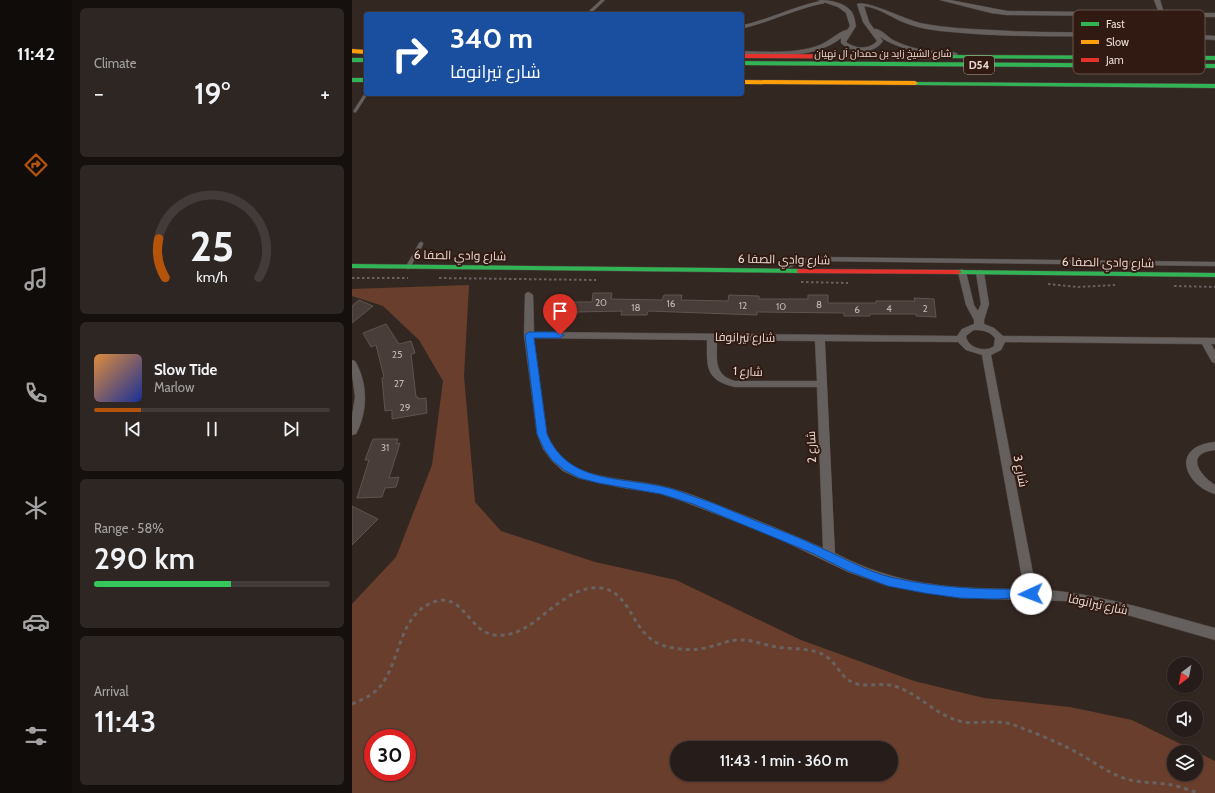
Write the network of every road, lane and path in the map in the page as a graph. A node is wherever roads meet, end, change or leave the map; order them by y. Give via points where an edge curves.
1 (603, 0) edge
2 (944, 0) edge
3 (1158, 0) edge
4 (822, 1) edge
5 (859, 2) edge
6 (871, 2) edge
7 (848, 3) dead end
8 (1161, 10) edge
9 (590, 12) edge
10 (849, 12) junction
11 (1073, 13) edge
12 (1205, 15) edge
13 (1215, 15) edge
14 (1043, 19) dead end
15 (1073, 19) edge
16 (1205, 21) edge
17 (1215, 21) edge
18 (744, 26) edge
19 (1073, 34) edge
20 (1205, 37) edge
21 (1215, 38) edge
22 (352, 52) edge
23 (364, 52) edge
24 (744, 55) edge
25 (744, 55) edge
26 (1053, 58) junction
27 (1073, 58) edge
28 (352, 60) edge
29 (364, 60) edge
30 (744, 63) edge
31 (1073, 65) edge
32 (1205, 66) edge
33 (1215, 66) edge
34 (352, 80) edge
35 (364, 80) edge
36 (744, 82) edge
37 (1215, 86) edge
38 (365, 96) edge
39 (355, 111) dead end
40 (420, 244) dead end
41 (1215, 264) edge
42 (352, 266) edge
43 (408, 267) junction
44 (777, 271) junction
45 (962, 272) junction
46 (980, 273) junction
47 (1215, 275) edge
48 (966, 287) junction
49 (983, 288) junction
50 (529, 295) dead end
51 (978, 320) junction
52 (529, 335) junction
53 (712, 336) junction
54 (820, 338) junction
55 (962, 339) junction
56 (1000, 339) junction
57 (1210, 341) edge
58 (986, 352) junction
59 (1215, 360) edge
60 (352, 363) edge
61 (822, 384) junction
62 (352, 431) edge
63 (1215, 446) edge
64 (1215, 490) edge
65 (829, 556) junction
66 (1031, 594) junction
67 (1215, 634) edge
68 (352, 704) edge
69 (1199, 793) edge

1 - 9 lane
2 - 11 street via 1007,13
3 - 8 street
4 - 10 street
4 - 18 lane
5 - 6 street
5 - 10 street via 866,22 880,40 878,45 861,49 844,43 843,40 853,26
5 - 26 street via 882,35 892,42 915,49 952,54
6 - 19 street via 913,24 941,30
7 - 10 street
10 - 24 street via 846,31 823,45 793,52
12 - 13 street
14 - 15 street
16 - 17 street
20 - 21 street
22 - 23 main road
25 - 26 main road
26 - 27 main road
28 - 29 main road
30 - 31 main road, شارع الشيخ زايد بن حمدان آل نهيان / D54
32 - 33 main road, شارع الشيخ زايد بن حمدان آل نهيان / D54
34 - 35 main road
36 - 37 main road, D54
38 - 39 lane
40 - 43 lane
41 - 44 lane via 815,260 795,263
42 - 43 main road, شارع وادي الصفا 6
43 - 44 main road, شارع وادي الصفا 6
44 - 45 main road, شارع وادي الصفا 6
45 - 46 main road, شارع وادي الصفا 6
45 - 48 street
46 - 47 main road, شارع وادي الصفا 6
46 - 49 street
48 - 49 street
48 - 51 street via 970,304
49 - 51 street via 985,304
50 - 52 street, شارع تيرانوفا
51 - 55 street via 973,327 964,332
51 - 56 street
52 - 53 street, شارع تيرانوفا
52 - 65 street, شارع تيرانوفا via 542,434 556,458 568,468 598,480 661,490 684,497
53 - 54 street, شارع تيرانوفا
53 - 61 street, شارع 1 via 713,370 722,381 735,384
54 - 55 street, شارع تيرانوفا
54 - 61 street, شارع 2
55 - 58 street via 970,349
56 - 57 street
56 - 58 street via 1001,344 998,348
57 - 59 street
58 - 66 street, شارع 3
60 - 62 street via 361,389
61 - 65 street, شارع 2
63 - 64 street via 1202,447 1192,457 1196,475
65 - 66 street, شارع تيرانوفا via 852,568 888,581 924,588 974,594
66 - 67 street, شارع تيرانوفا via 1066,596 1103,603
68 - 69 path via 377,690 393,666 411,617 428,604 448,600 457,603 483,632 503,635 524,628 568,596 600,588 615,592 621,597 641,632 658,644 696,649 742,640 817,652 832,661 843,676 854,684 896,686 956,720 1011,724 1074,751 1120,777 1137,782 1168,784

